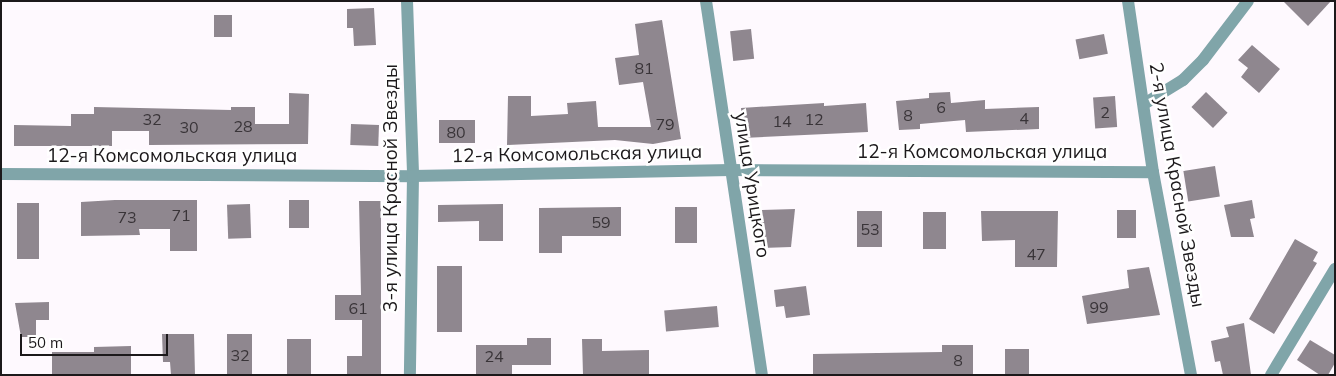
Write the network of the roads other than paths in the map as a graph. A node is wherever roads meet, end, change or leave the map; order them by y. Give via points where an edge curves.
1 (407, 1) edge
2 (706, 1) edge
3 (1128, 1) edge
4 (1248, 1) edge
5 (1144, 104) junction
6 (731, 170) junction
7 (1153, 172) junction
8 (1, 174) edge
9 (413, 176) junction
10 (1335, 268) edge
11 (410, 375) edge
12 (762, 375) edge
13 (1191, 375) edge
14 (1271, 375) edge

1 - 9 street, 3-я улица Красной Звезды
2 - 6 street, улица Урицкого
3 - 5 street, 2-я улица Красной Звезды
4 - 5 street via 1203,60 1183,80
5 - 7 street, 2-я улица Красной Звезды
6 - 7 street, 12-я Комсомольская улица
6 - 9 street, 12-я Комсомольская улица
6 - 12 street, улица Урицкого
7 - 13 street, 2-я улица Красной Звезды
8 - 9 street, 12-я Комсомольская улица
9 - 11 street, 3-я улица Красной Звезды
10 - 14 street

